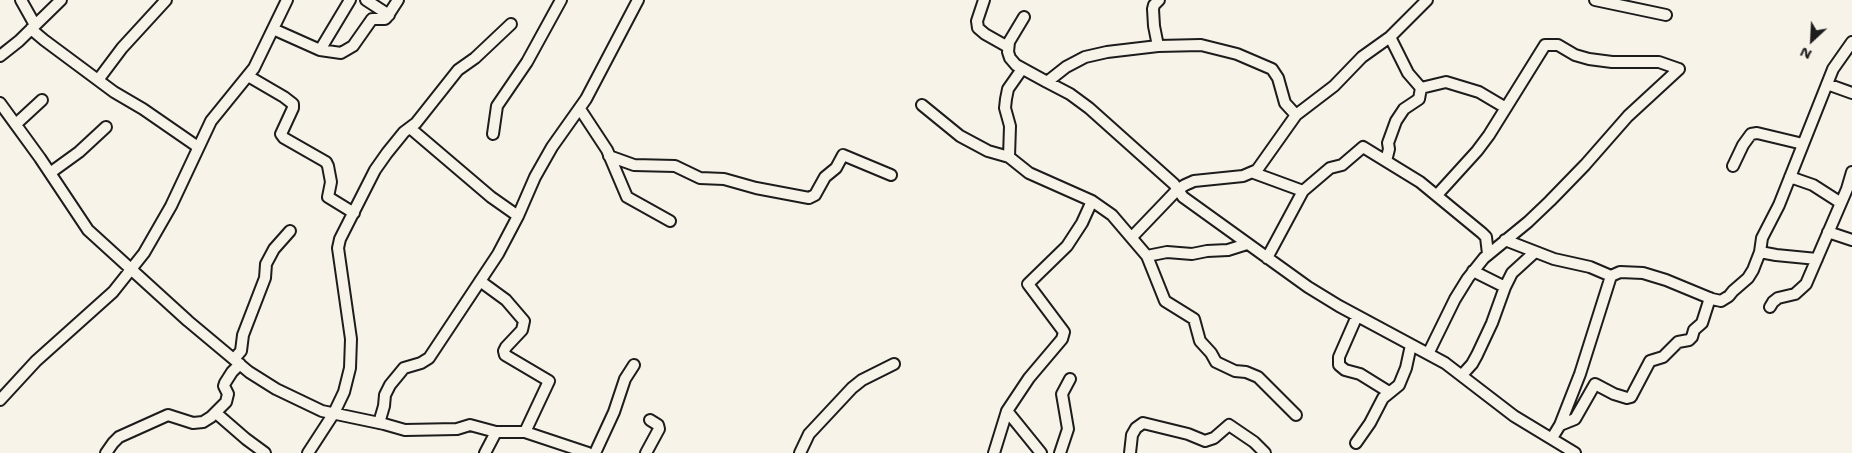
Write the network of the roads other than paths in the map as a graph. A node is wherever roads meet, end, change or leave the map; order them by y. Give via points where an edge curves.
1 (21, 0) edge
2 (61, 0) edge
3 (166, 0) edge
4 (287, 0) edge
5 (350, 0) edge
6 (366, 0) edge
7 (398, 0) edge
8 (562, 0) edge
9 (638, 0) edge
10 (984, 0) edge
11 (1159, 0) edge
12 (1427, 0) edge
13 (1595, 0) edge
14 (389, 15) junction
15 (1666, 15) dead end
16 (1024, 17) dead end
17 (511, 24) dead end
18 (33, 27) junction
19 (273, 29) junction
20 (1390, 37) junction
21 (1852, 42) edge
22 (1158, 46) junction
23 (1008, 47) junction
24 (320, 50) junction
25 (0, 56) edge
26 (1022, 69) junction
27 (248, 76) junction
28 (98, 80) junction
29 (1047, 82) junction
30 (1828, 84) junction
31 (1421, 88) junction
32 (1852, 93) edge
33 (42, 100) dead end
34 (0, 103) edge
35 (922, 105) dead end
36 (1506, 108) junction
37 (580, 109) junction
38 (1296, 115) junction
39 (16, 124) junction
40 (106, 127) dead end
41 (410, 128) junction
42 (493, 134) dead end
43 (1803, 144) junction
44 (198, 147) junction
45 (609, 156) junction
46 (1009, 157) junction
47 (1386, 160) junction
48 (1733, 166) dead end
49 (1852, 172) edge
50 (50, 173) junction
51 (1254, 173) junction
52 (891, 175) dead end
53 (1790, 177) junction
54 (1178, 190) junction
55 (1303, 191) junction
56 (1436, 195) junction
57 (1092, 201) junction
58 (1841, 203) junction
59 (354, 213) junction
60 (518, 216) junction
61 (670, 221) dead end
62 (290, 231) dead end
63 (1828, 232) junction
64 (1132, 237) junction
65 (1505, 240) junction
66 (1852, 240) edge
67 (1247, 244) junction
68 (1535, 252) junction
69 (1760, 252) junction
70 (1488, 254) junction
71 (1147, 256) junction
72 (1267, 258) junction
73 (1816, 259) junction
74 (131, 271) junction
75 (1473, 271) junction
76 (1611, 276) junction
77 (480, 281) junction
78 (1505, 287) junction
79 (1710, 298) junction
80 (1770, 306) dead end
81 (1357, 316) junction
82 (1411, 345) junction
83 (1428, 354) junction
84 (237, 362) junction
85 (894, 364) dead end
86 (634, 365) dead end
87 (1462, 375) junction
88 (1070, 379) dead end
89 (1389, 392) junction
90 (0, 400) edge
91 (1007, 411) junction
92 (216, 413) junction
93 (334, 413) junction
94 (1296, 415) dead end
95 (650, 420) dead end
96 (378, 422) junction
97 (1560, 426) junction
98 (496, 432) junction
99 (525, 432) junction
100 (1552, 438) junction
101 (1356, 443) dead end
102 (106, 453) edge
103 (265, 453) edge
104 (308, 453) edge
105 (485, 453) edge
106 (588, 453) edge
107 (595, 453) edge
108 (646, 453) edge
109 (800, 453) edge
110 (994, 453) edge
111 (1041, 453) edge
112 (1060, 453) edge
113 (1130, 453) edge
114 (1265, 453) edge
115 (1575, 453) edge

1 - 18 street
2 - 18 street
3 - 28 street
4 - 19 street
5 - 24 street
6 - 14 street
7 - 14 street
8 - 42 street via 497,106
9 - 37 street
10 - 23 street via 978,28
11 - 22 street via 1153,9
12 - 20 street
13 - 15 street
14 - 24 street via 385,19 372,19 345,52
16 - 23 street
17 - 41 street via 458,70
18 - 25 street
18 - 28 street via 44,40
19 - 24 street
19 - 27 street
20 - 31 street via 1408,73
20 - 38 street
21 - 30 street via 1837,62
22 - 29 street via 1085,57 1066,66
22 - 38 street via 1201,45 1265,66 1276,74 1285,103
23 - 26 street via 1010,58
26 - 29 street
26 - 46 street via 1008,89 1006,99 1010,126
27 - 44 street via 210,121
27 - 59 street via 293,104 281,134 326,162 331,182 328,197
28 - 44 street
29 - 54 street via 1089,108
30 - 32 street
30 - 43 street
31 - 36 street via 1446,82 1479,92
31 - 47 street via 1418,98 1404,109 1396,121
33 - 39 street
34 - 39 street
35 - 46 street via 960,136
36 - 56 street via 1477,151
36 - 65 street via 1540,50 1548,44 1589,58 1612,62 1660,62 1680,69 1628,116 1550,200
37 - 45 street
37 - 60 street via 552,147
38 - 51 street
39 - 50 street
40 - 50 street
41 - 59 street via 379,162
41 - 60 street
43 - 48 street via 1751,134
43 - 53 street
44 - 74 street via 157,231
45 - 52 street via 634,165 675,166 700,178 724,179 809,198 815,195 843,155
45 - 61 street via 627,197
46 - 57 street via 1031,174
47 - 55 street via 1362,147
47 - 56 street
49 - 58 street
50 - 74 street via 88,230
51 - 54 street via 1194,181
51 - 55 street
53 - 58 street
53 - 69 street via 1762,238
54 - 64 street
54 - 67 street via 1182,197
55 - 72 street
56 - 70 street via 1482,232 1486,237
57 - 64 street via 1112,214
57 - 91 street via 1067,246 1028,283 1064,334
58 - 63 street
59 - 93 street via 338,245 352,348 348,379
60 - 77 street
62 - 84 street via 266,264 265,278 243,335
63 - 66 street
63 - 73 street
64 - 71 street
65 - 68 street
65 - 70 street
67 - 71 street via 1228,250 1192,254 1167,252
67 - 72 street
68 - 76 street
68 - 78 street via 1515,269
69 - 73 street
69 - 79 street via 1749,276 1728,298
70 - 75 street
71 - 94 street via 1162,297 1194,319 1198,337 1216,362 1258,377
72 - 81 street via 1316,293
73 - 80 street via 1801,290 1778,298
74 - 84 street
74 - 90 street via 113,292 36,361
75 - 78 street
75 - 83 street
76 - 79 street via 1620,272 1643,273
76 - 97 street
77 - 96 street via 429,358 400,371 388,389
77 - 99 street via 506,300 524,321 522,330 506,347 505,355 549,381
78 - 87 street via 1477,356
79 - 97 street via 1702,323 1694,330 1692,338 1678,342 1663,357 1650,361 1631,397 1614,394 1595,384 1577,416
81 - 82 street
81 - 89 street via 1339,357 1339,365
82 - 83 street
82 - 89 street via 1400,384
83 - 87 street
84 - 92 street via 224,386 228,398
84 - 93 street via 292,398
85 - 109 street via 852,388 809,434
86 - 107 street
87 - 100 street via 1514,416
88 - 112 street via 1062,394 1068,429
89 - 101 street
91 - 110 street
91 - 111 street
92 - 102 street via 206,421 193,423 168,415 119,437
92 - 103 street
93 - 96 street
93 - 104 street
95 - 108 street via 659,428
96 - 98 street via 408,430 457,430 470,425
97 - 100 street
98 - 99 street
98 - 105 street
99 - 106 street
100 - 115 street
113 - 114 street via 1132,435 1143,423 1205,441 1229,425

